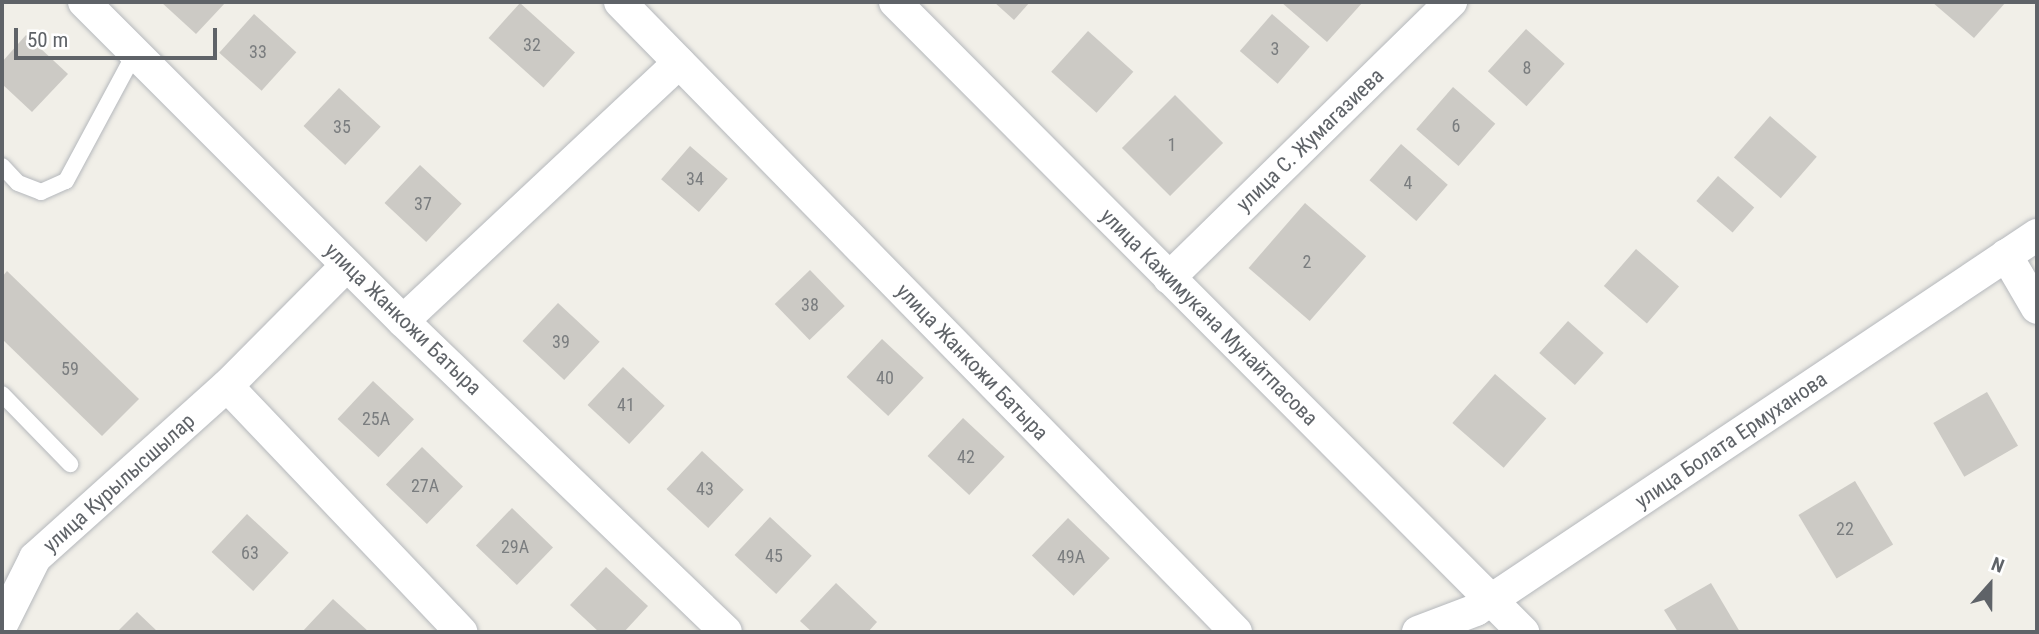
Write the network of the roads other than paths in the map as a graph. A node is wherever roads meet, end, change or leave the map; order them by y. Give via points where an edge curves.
1 (84, 2) edge
2 (620, 2) edge
3 (895, 2) edge
4 (1451, 2) edge
5 (135, 53) junction
6 (679, 63) junction
7 (2, 166) edge
8 (2037, 235) edge
9 (2006, 255) junction
10 (347, 265) junction
11 (1169, 278) junction
12 (2037, 308) edge
13 (403, 321) junction
14 (227, 386) junction
15 (2, 394) edge
16 (70, 464) dead end
17 (1493, 599) junction
18 (2, 624) edge
19 (461, 632) edge
20 (726, 632) edge
21 (1236, 632) edge
22 (1418, 632) edge
23 (1523, 632) edge

1 - 5 street, улица Жанкожи Батыра
2 - 6 street, улица Жанкожи Батыра
3 - 11 street, улица Кажимукана Мунайтпасова
4 - 11 street, улица С. Жумагазиева
5 - 7 lane via 66,181 41,192 18,183
5 - 10 street, улица Жанкожи Батыра
6 - 13 street
6 - 21 street, улица Жанкожи Батыра
8 - 9 street, улица Болата Ермуханова
9 - 12 street
9 - 17 street, улица Болата Ермуханова
10 - 13 street, улица Жанкожи Батыра
10 - 14 street, улица Курылысшылар
11 - 17 street, улица Кажимукана Мунайтпасова
13 - 20 street, улица Жанкожи Батыра
14 - 18 street, улица Курылысшылар via 35,558
14 - 19 street
15 - 16 lane
17 - 22 street, улица Болата Ермуханова
17 - 23 street, улица Кажимукана Мунайтпасова

